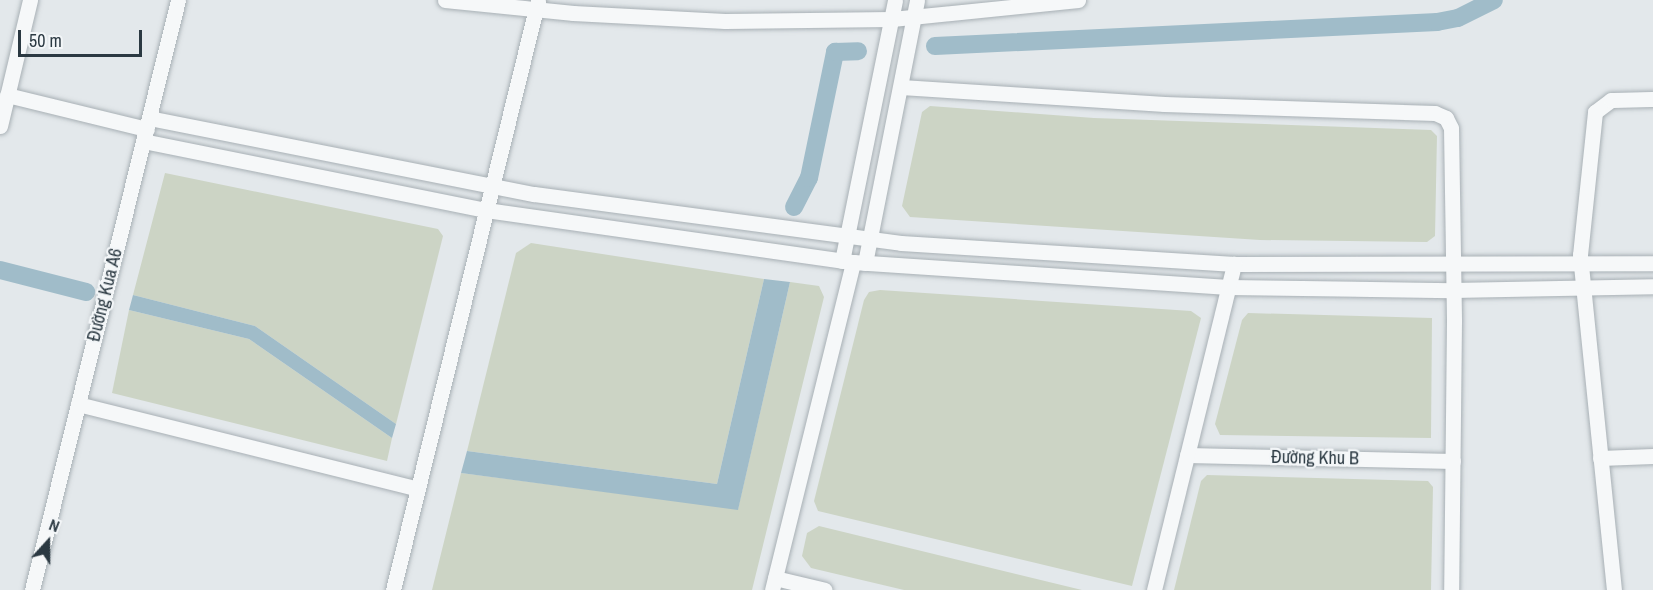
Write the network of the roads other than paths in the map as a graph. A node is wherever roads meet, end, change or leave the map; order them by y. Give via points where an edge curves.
1 (30, 0) edge
2 (178, 0) edge
3 (445, 0) edge
4 (895, 0) edge
5 (917, 0) edge
6 (1078, 0) edge
7 (537, 5) edge
8 (914, 17) junction
9 (892, 19) junction
10 (901, 87) junction
11 (8, 95) junction
12 (1653, 99) edge
13 (0, 126) edge
14 (146, 129) junction
15 (492, 187) junction
16 (486, 210) junction
17 (847, 237) junction
18 (870, 240) junction
19 (853, 262) junction
20 (1653, 263) edge
21 (1234, 264) junction
22 (1580, 266) junction
23 (1451, 267) junction
24 (1653, 286) edge
25 (1228, 287) junction
26 (1582, 289) junction
27 (1452, 290) junction
28 (78, 404) junction
29 (1187, 455) junction
30 (1653, 456) edge
31 (1600, 458) junction
32 (1454, 460) junction
33 (418, 489) junction
34 (773, 584) edge
35 (33, 590) edge
36 (393, 590) edge
37 (825, 590) edge
38 (1154, 590) edge
39 (1451, 590) edge
40 (1614, 590) edge

1 - 11 street
2 - 14 street, Đường Kua A6
3 - 7 street
4 - 9 street
5 - 8 street
6 - 8 street
7 - 9 street via 725,21
7 - 15 street
8 - 9 street
8 - 10 street
9 - 17 street
10 - 18 street
10 - 23 street via 1164,104 1441,115 1452,128
11 - 13 street
11 - 14 street
12 - 22 street via 1611,100 1595,112
14 - 15 street
14 - 16 street
14 - 28 street, Đường Kua A6
15 - 16 street
15 - 17 street
16 - 19 street
16 - 33 street
17 - 18 street
17 - 19 street
18 - 19 street
18 - 21 street
19 - 25 street
19 - 34 street
20 - 22 street
21 - 23 street
21 - 25 street
22 - 23 street
22 - 26 street
23 - 27 street
24 - 26 street
25 - 27 street
25 - 29 street
26 - 27 street
26 - 31 street
27 - 32 street
28 - 33 street
28 - 35 street, Đường Kua A6
29 - 32 street, Đường Khu B
29 - 38 street
30 - 31 street
31 - 40 street
32 - 39 street
33 - 36 street
34 - 37 street

